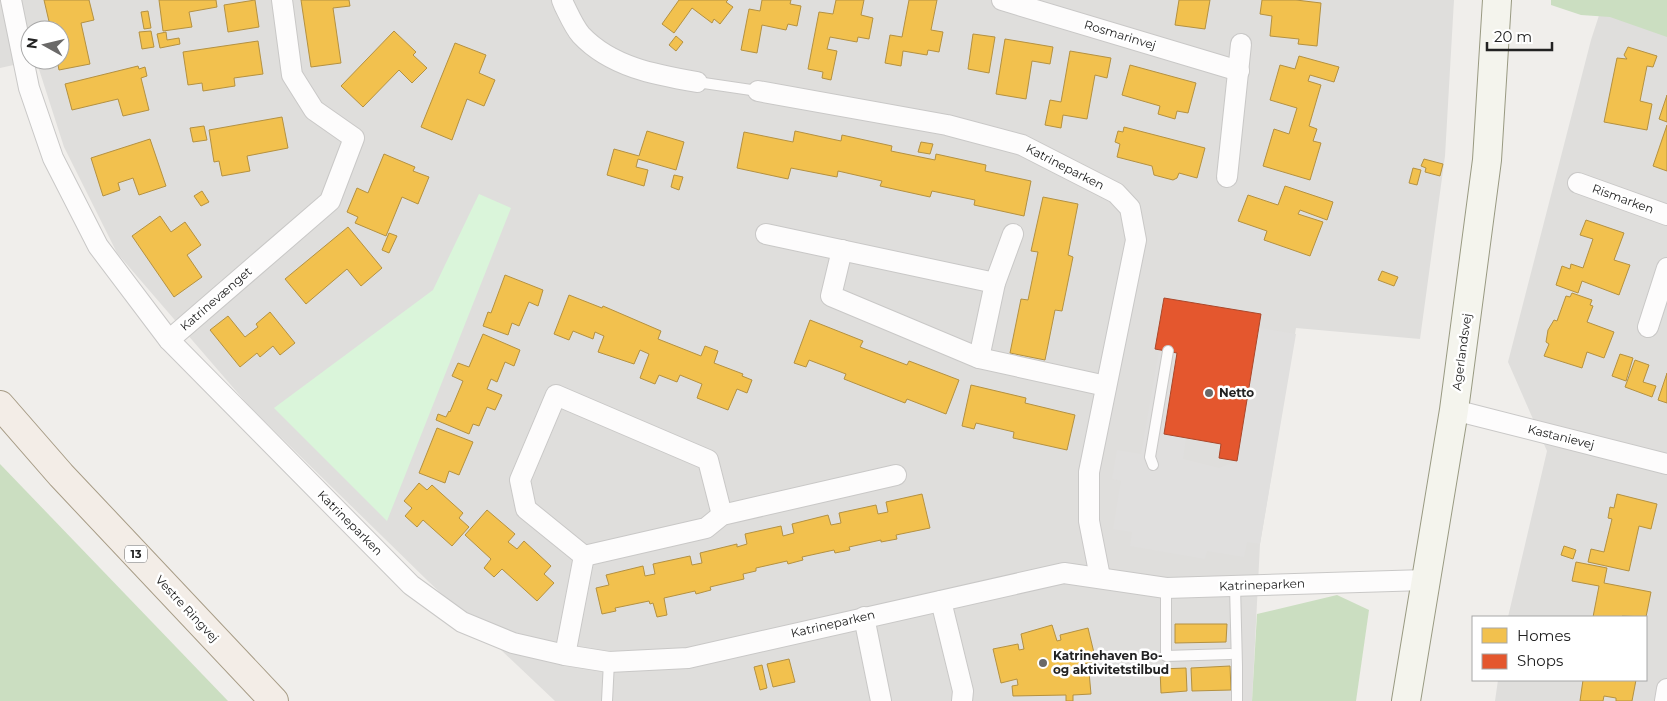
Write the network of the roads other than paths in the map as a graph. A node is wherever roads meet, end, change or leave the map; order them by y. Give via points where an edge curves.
1 (11, 0) edge
2 (282, 0) edge
3 (562, 0) edge
4 (1002, 0) edge
5 (1497, 0) edge
6 (1241, 44) dead end
7 (1238, 71) junction
8 (697, 82) joint
9 (758, 91) joint
10 (1226, 177) dead end
11 (1578, 183) dead end
12 (1667, 215) edge
13 (766, 234) dead end
14 (1013, 234) dead end
15 (842, 250) junction
16 (1667, 268) edge
17 (995, 283) junction
18 (1648, 327) dead end
19 (168, 340) junction
20 (1168, 351) dead end
21 (979, 358) junction
22 (1106, 386) junction
23 (0, 405) edge
24 (1454, 410) junction
25 (1667, 464) edge
26 (1153, 465) dead end
27 (896, 475) dead end
28 (722, 515) junction
29 (584, 556) junction
30 (1100, 577) junction
31 (1425, 580) junction
32 (1235, 586) junction
33 (1166, 588) junction
34 (941, 601) junction
35 (864, 617) junction
36 (1230, 654) dead end
37 (564, 655) junction
38 (609, 662) junction
39 (1667, 689) edge
40 (274, 701) edge
41 (607, 701) edge
42 (881, 701) edge
43 (962, 701) edge
44 (1237, 701) edge
45 (1406, 701) edge
46 (1665, 701) edge

1 - 19 street, Katrinevænget via 29,88 53,158 98,246
2 - 19 street, Katrinevænget via 292,75 314,110 354,138 330,202
3 - 8 street via 581,34 604,54 651,74
4 - 7 street, Rosmarinvej
5 - 24 street, Agerlandsvej via 1487,160
6 - 7 street
7 - 10 street
8 - 9 lane
9 - 22 street, Katrineparken via 947,125 1022,145 1116,193 1130,208 1136,240
11 - 12 street, Rismarken
13 - 15 street
14 - 17 street
15 - 17 street
15 - 21 street via 831,296
16 - 18 street
17 - 21 street
19 - 37 street, Katrineparken via 411,585 462,622 513,643
20 - 26 lane via 1150,457
21 - 22 street
22 - 30 street, Katrineparken via 1089,472 1089,521
23 - 40 main road, Vestre Ringvej / 13
24 - 25 street, Kastanievej
24 - 31 street, Agerlandsvej
27 - 28 street
28 - 29 street via 706,528
28 - 29 street via 708,460 556,395 520,480 526,508
29 - 37 street
30 - 33 street, Katrineparken
30 - 34 street, Katrineparken via 1064,573
31 - 32 street, Katrineparken
31 - 45 street, Agerlandsvej
32 - 33 street, Katrineparken
32 - 44 lane
33 - 36 lane via 1166,656
34 - 35 street, Katrineparken
34 - 43 street via 963,691
35 - 38 street, Katrineparken via 688,658
35 - 42 street
37 - 38 street, Katrineparken
38 - 41 lane
39 - 46 street

